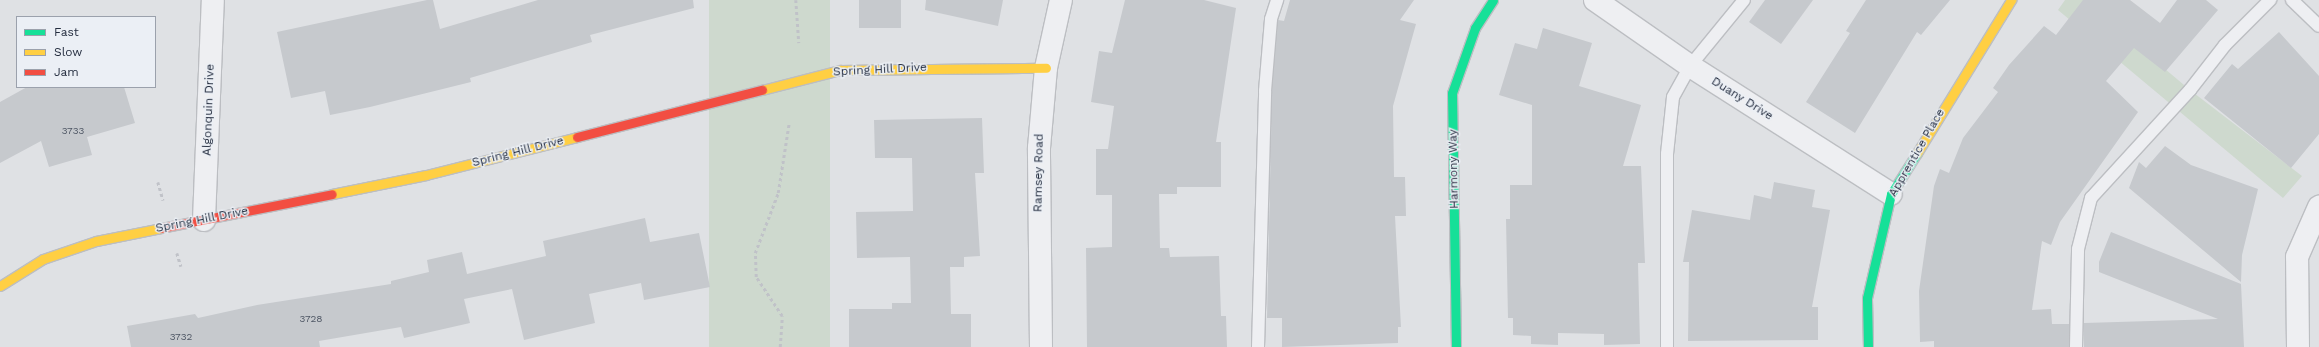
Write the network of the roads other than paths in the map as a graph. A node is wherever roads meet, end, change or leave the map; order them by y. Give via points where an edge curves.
1 (213, 0) edge
2 (1061, 0) edge
3 (1276, 0) edge
4 (1493, 0) edge
5 (1595, 0) edge
6 (1744, 0) edge
7 (2011, 0) edge
8 (2270, 0) edge
9 (2292, 0) edge
10 (2319, 26) edge
11 (1690, 66) junction
12 (1046, 68) junction
13 (1891, 194) junction
14 (2319, 207) edge
15 (204, 220) junction
16 (0, 286) edge
17 (1041, 347) edge
18 (1258, 347) edge
19 (1456, 347) edge
20 (1667, 347) edge
21 (1868, 347) edge
22 (2076, 347) edge
23 (2298, 347) edge

1 - 15 street, Algonquin Drive
2 - 12 street, Ramsey Road
3 - 18 lane via 1271,19 1265,91
4 - 19 street, Harmony Way via 1474,28 1452,93
5 - 11 street, Duany Drive
6 - 11 lane
7 - 13 street, Apprentice Place
8 - 22 lane via 2225,45 2190,90 2091,198 2078,249
9 - 10 lane
11 - 13 street, Duany Drive
11 - 20 lane via 1673,97 1667,154
12 - 15 street, Spring Hill Drive via 840,70 426,175
12 - 17 street, Ramsey Road via 1039,148
13 - 21 street, Apprentice Place via 1867,298
14 - 23 street via 2297,257
15 - 16 street, Spring Hill Drive via 96,241 43,259

